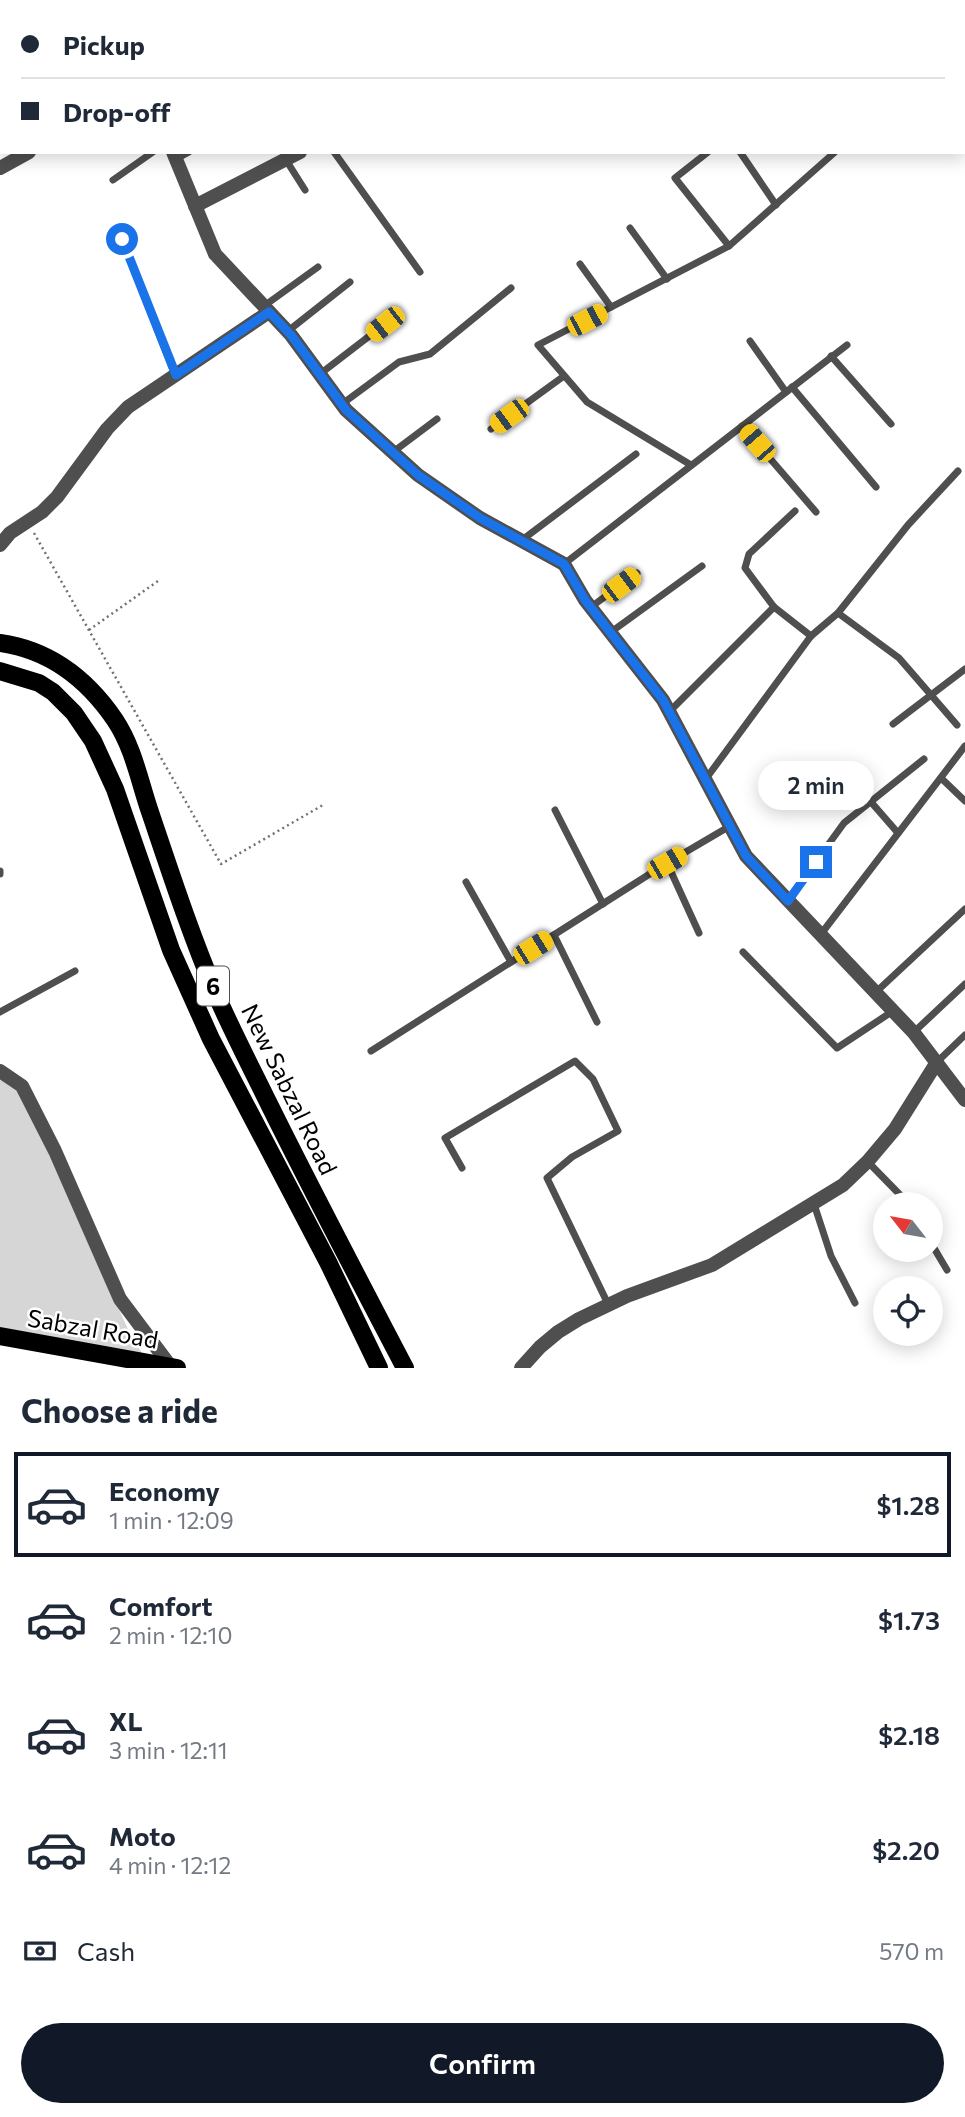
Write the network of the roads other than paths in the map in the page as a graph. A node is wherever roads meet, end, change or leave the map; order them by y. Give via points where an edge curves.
1 (25, 154) edge
2 (150, 154) edge
3 (180, 154) edge
4 (296, 154) edge
5 (335, 154) edge
6 (705, 154) edge
7 (741, 154) edge
8 (822, 154) edge
9 (833, 154) edge
10 (286, 160) junction
11 (827, 160) junction
12 (0, 168) edge
13 (113, 180) dead end
14 (304, 190) dead end
15 (776, 205) junction
16 (195, 206) junction
17 (630, 228) dead end
18 (122, 239) dead end
19 (729, 246) junction
20 (580, 264) dead end
21 (318, 267) dead end
22 (420, 272) dead end
23 (667, 279) junction
24 (351, 282) dead end
25 (511, 288) dead end
26 (611, 307) junction
27 (266, 309) junction
28 (385, 324) dead end
29 (288, 331) junction
30 (750, 341) dead end
31 (847, 345) dead end
32 (831, 356) junction
33 (320, 374) junction
34 (176, 375) junction
35 (564, 376) junction
36 (789, 389) junction
37 (342, 404) junction
38 (437, 418) dead end
39 (891, 424) dead end
40 (742, 426) junction
41 (491, 429) dead end
42 (392, 452) junction
43 (636, 454) dead end
44 (691, 465) junction
45 (958, 471) dead end
46 (876, 487) dead end
47 (795, 511) dead end
48 (816, 512) dead end
49 (521, 541) junction
50 (0, 545) edge
51 (564, 564) junction
52 (702, 566) dead end
53 (637, 573) dead end
54 (774, 607) junction
55 (591, 608) junction
56 (838, 613) junction
57 (610, 633) junction
58 (811, 636) junction
59 (0, 643) edge
60 (965, 669) edge
61 (0, 671) edge
62 (932, 694) junction
63 (669, 712) junction
64 (893, 724) dead end
65 (957, 724) dead end
66 (965, 746) edge
67 (924, 759) dead end
68 (941, 778) junction
69 (705, 780) junction
70 (965, 801) edge
71 (870, 802) junction
72 (555, 810) dead end
73 (730, 826) junction
74 (898, 833) junction
75 (667, 863) junction
76 (466, 882) dead end
77 (788, 901) junction
78 (603, 904) junction
79 (965, 909) edge
80 (699, 933) dead end
81 (554, 935) junction
82 (821, 935) junction
83 (743, 952) dead end
84 (511, 962) junction
85 (75, 971) dead end
86 (965, 984) edge
87 (875, 992) junction
88 (0, 1012) edge
89 (893, 1012) junction
90 (597, 1022) dead end
91 (914, 1033) junction
92 (965, 1035) edge
93 (370, 1051) dead end
94 (937, 1062) junction
95 (0, 1072) edge
96 (965, 1100) edge
97 (868, 1161) junction
98 (462, 1168) dead end
99 (898, 1192) edge
100 (814, 1204) junction
101 (942, 1262) edge
102 (947, 1270) dead end
103 (855, 1303) dead end
104 (608, 1305) junction
105 (0, 1336) edge
106 (174, 1367) edge
107 (379, 1368) edge
108 (405, 1368) edge
109 (521, 1368) edge

1 - 12 street
2 - 13 lane
3 - 16 street
4 - 10 street
5 - 22 lane
6 - 19 lane via 675,177
7 - 15 lane
8 - 11 lane
9 - 11 lane
10 - 14 lane
10 - 16 street
11 - 15 lane
15 - 19 lane
16 - 27 street via 215,254
17 - 23 lane
18 - 34 lane
19 - 23 lane
20 - 26 lane
21 - 27 lane
23 - 26 lane
24 - 29 lane
25 - 37 lane via 430,354 399,362
26 - 35 lane via 538,345
27 - 29 street
27 - 34 street
28 - 33 lane
29 - 33 street
30 - 36 lane
31 - 32 lane
32 - 36 lane
32 - 39 lane
33 - 37 street
34 - 50 street via 128,407 57,497
35 - 41 lane
35 - 44 lane via 587,402
36 - 40 lane
36 - 46 lane
37 - 42 street
38 - 42 lane
40 - 44 lane
40 - 48 lane
42 - 49 street via 480,518
43 - 49 lane
44 - 51 lane
45 - 56 lane
47 - 54 lane via 749,554 746,568
49 - 51 street
51 - 55 street
52 - 57 lane
53 - 55 lane
54 - 58 lane
54 - 63 lane
55 - 57 street
56 - 58 lane
56 - 62 lane via 899,657
57 - 63 street
58 - 69 lane
59 - 108 main road, New Sabzal Road / 6 via 51,658 84,684 118,723 138,771 177,897 216,994
60 - 62 lane
61 - 107 main road, New Sabzal Road / 6 via 53,692 93,741 115,789 171,950 211,1039
62 - 64 lane
62 - 65 lane
63 - 69 street
66 - 68 lane
67 - 71 lane
68 - 70 lane
68 - 74 lane
69 - 73 street
71 - 74 lane
71 - 77 lane via 844,823
72 - 78 lane
73 - 75 lane
73 - 77 street via 746,856
74 - 82 lane
75 - 78 lane
75 - 80 lane
76 - 84 lane
77 - 82 street
78 - 81 lane
79 - 87 lane
81 - 84 lane
81 - 90 lane
82 - 87 street
83 - 89 lane via 837,1048
84 - 93 lane
85 - 88 lane
86 - 91 lane
87 - 89 street
89 - 91 street
91 - 94 street
92 - 94 lane
94 - 96 street
94 - 97 street via 895,1129
95 - 106 street via 22,1086 120,1299
97 - 99 lane
97 - 100 street
98 - 104 lane via 445,1138 575,1061 593,1079 618,1131 572,1157 547,1178
100 - 103 lane via 831,1256
100 - 104 street via 712,1265
101 - 102 lane
104 - 109 street via 558,1332
105 - 106 main road, Sabzal Road

